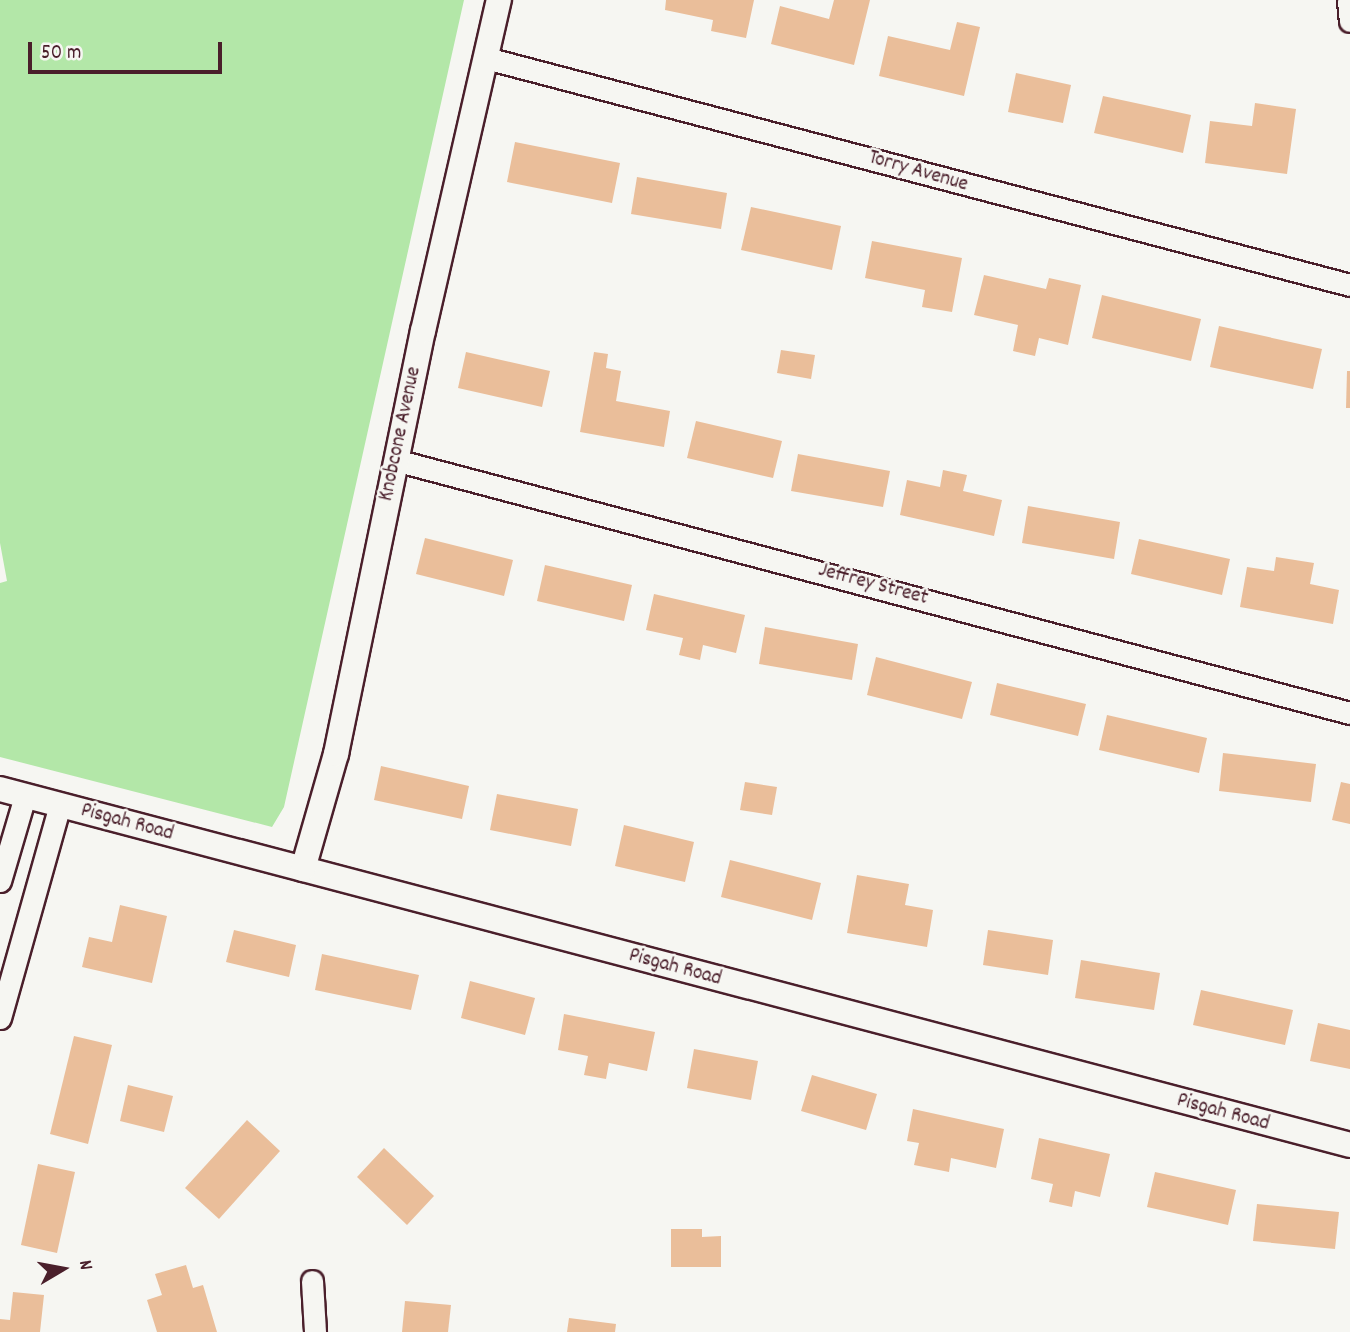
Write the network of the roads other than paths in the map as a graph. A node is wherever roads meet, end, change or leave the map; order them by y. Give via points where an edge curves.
1 (499, 0) edge
2 (1348, 0) edge
3 (1350, 21) edge
4 (486, 58) junction
5 (1350, 285) edge
6 (395, 460) junction
7 (1350, 713) edge
8 (0, 789) edge
9 (25, 796) junction
10 (60, 805) junction
11 (303, 869) junction
12 (0, 881) edge
13 (0, 1018) edge
14 (1350, 1145) edge
15 (312, 1281) dead end
16 (315, 1332) edge

1 - 4 street, Knobcone Avenue
2 - 3 street
4 - 5 street, Torry Avenue
4 - 6 street, Knobcone Avenue
6 - 7 street, Jeffrey Street
6 - 11 street, Knobcone Avenue via 340,741
8 - 9 street, Pisgah Road
9 - 10 street, Pisgah Road
9 - 12 street
10 - 11 street, Pisgah Road
10 - 13 street
11 - 14 street, Pisgah Road
15 - 16 street

